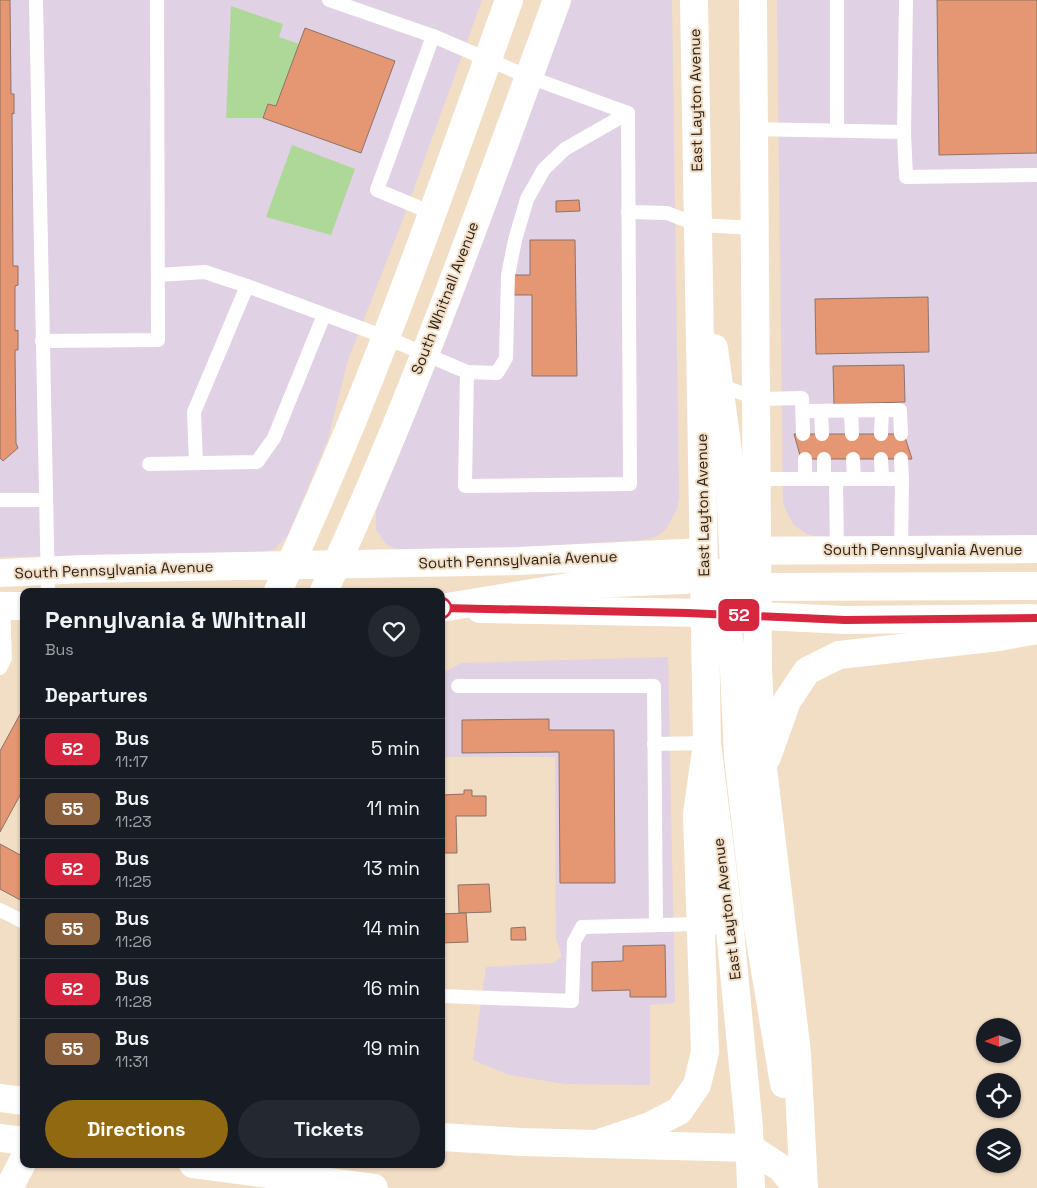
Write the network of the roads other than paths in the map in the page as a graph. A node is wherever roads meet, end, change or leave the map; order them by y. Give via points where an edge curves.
1 (36, 0) edge
2 (157, 0) edge
3 (329, 0) edge
4 (509, 0) edge
5 (557, 0) edge
6 (694, 0) edge
7 (753, 0) edge
8 (837, 0) edge
9 (906, 0) edge
10 (433, 36) junction
11 (488, 60) junction
12 (529, 77) junction
13 (628, 113) junction
14 (754, 129) junction
15 (837, 130) junction
16 (904, 132) junction
17 (1037, 175) edge
18 (628, 212) junction
19 (432, 213) junction
20 (698, 226) junction
21 (754, 228) junction
22 (699, 254) junction
23 (158, 275) junction
24 (248, 286) junction
25 (324, 315) junction
26 (385, 337) junction
27 (42, 341) junction
28 (425, 354) junction
29 (467, 372) junction
30 (720, 385) junction
31 (756, 399) junction
32 (803, 410) junction
33 (821, 410) junction
34 (882, 410) junction
35 (851, 411) junction
36 (804, 434) dead end
37 (822, 434) dead end
38 (852, 434) dead end
39 (881, 434) dead end
40 (900, 434) dead end
41 (805, 459) dead end
42 (824, 459) dead end
43 (853, 459) dead end
44 (881, 459) dead end
45 (901, 459) dead end
46 (196, 463) junction
47 (149, 464) dead end
48 (758, 479) junction
49 (805, 479) junction
50 (830, 479) junction
51 (854, 479) junction
52 (882, 479) junction
53 (902, 479) junction
54 (0, 500) edge
55 (45, 500) junction
56 (1037, 549) edge
57 (837, 551) junction
58 (901, 551) junction
59 (336, 565) junction
60 (290, 566) junction
61 (0, 573) edge
62 (727, 580) junction
63 (47, 581) edge
64 (1037, 586) edge
65 (279, 588) edge
66 (325, 588) edge
67 (9, 606) edge
68 (445, 607) edge
69 (445, 608) edge
70 (759, 615) junction
71 (1037, 618) edge
72 (1037, 630) edge
73 (0, 668) edge
74 (458, 686) dead end
75 (707, 743) junction
76 (654, 744) junction
77 (763, 768) junction
78 (0, 910) edge
79 (20, 920) edge
80 (700, 924) junction
81 (656, 925) junction
82 (758, 928) junction
83 (730, 931) junction
84 (445, 996) edge
85 (0, 1098) edge
86 (20, 1100) edge
87 (445, 1137) edge
88 (0, 1138) edge
89 (20, 1140) edge
90 (596, 1144) junction
91 (750, 1148) junction
92 (20, 1167) edge
93 (223, 1168) edge
94 (801, 1182) edge
95 (9, 1188) edge
96 (374, 1188) edge
97 (751, 1188) edge

1 - 27 lane
2 - 23 lane
3 - 10 lane
4 - 11 main road
5 - 12 main road, South Whitnall Avenue
6 - 20 main road, East Layton Avenue
7 - 14 main road, East Layton Avenue
8 - 15 lane
9 - 16 lane
10 - 11 lane
10 - 19 lane via 377,190
11 - 12 lane
11 - 19 main road
12 - 13 lane
12 - 28 main road, South Whitnall Avenue
13 - 18 lane
13 - 29 lane via 565,149 544,169 527,199 515,240 508,276 506,358 497,374
14 - 15 lane
14 - 21 main road, East Layton Avenue
15 - 16 lane
16 - 17 lane via 906,176
18 - 20 lane via 667,213
18 - 29 lane via 630,484 465,486
19 - 26 main road
20 - 21 lane
20 - 22 main road, East Layton Avenue
21 - 31 main road, East Layton Avenue
22 - 30 main road
22 - 62 main road, East Layton Avenue
23 - 24 lane via 205,272
23 - 27 lane via 158,340
24 - 25 lane
24 - 46 lane via 194,412
25 - 26 lane
25 - 46 lane via 274,438 257,462
26 - 28 lane
26 - 60 main road
27 - 55 lane
28 - 29 lane
28 - 59 main road, South Whitnall Avenue
30 - 31 lane
30 - 62 main road via 728,459
31 - 32 lane via 802,398
31 - 48 main road, East Layton Avenue
32 - 33 lane
32 - 36 lane
33 - 35 lane
33 - 37 lane
34 - 35 lane
34 - 39 lane
34 - 40 lane via 900,410
35 - 38 lane
41 - 49 lane
42 - 50 lane
43 - 51 lane
44 - 52 lane
45 - 53 lane
46 - 47 lane
48 - 49 lane
48 - 62 main road, East Layton Avenue
49 - 50 lane
50 - 51 lane
50 - 57 lane
51 - 52 lane
52 - 53 lane
53 - 58 lane
54 - 55 lane
55 - 63 lane
56 - 58 main road, South Pennsylvania Avenue
57 - 58 main road, South Pennsylvania Avenue
57 - 62 main road, South Pennsylvania Avenue
59 - 60 main road, South Pennsylvania Avenue
59 - 62 main road, South Pennsylvania Avenue via 519,561
59 - 66 main road, South Whitnall Avenue
60 - 63 main road, South Pennsylvania Avenue
60 - 65 main road
61 - 63 main road, South Pennsylvania Avenue
62 - 64 main road
62 - 68 main road via 586,584
62 - 69 main road, South Pennsylvania Avenue
62 - 70 main road, South Pennsylvania Avenue
62 - 75 main road, East Layton Avenue
62 - 82 main road via 738,757
67 - 73 lane via 5,658
70 - 71 main road, South Pennsylvania Avenue via 845,620
70 - 77 main road
72 - 77 main road via 839,655 807,671 787,701
74 - 76 lane via 654,686
75 - 76 lane
75 - 80 main road via 697,814
75 - 83 main road, East Layton Avenue
76 - 81 lane
77 - 94 main road via 797,1053
78 - 79 lane
80 - 81 lane
80 - 83 lane
80 - 90 main road via 706,1052 697,1085 679,1112 650,1126
81 - 84 lane via 582,927 574,942 572,1001
82 - 83 lane
82 - 94 main road
83 - 91 main road, East Layton Avenue
85 - 86 main road
87 - 90 main road
88 - 89 main road
90 - 91 main road
91 - 94 main road
91 - 97 main road, East Layton Avenue
92 - 95 main road
93 - 96 main road

